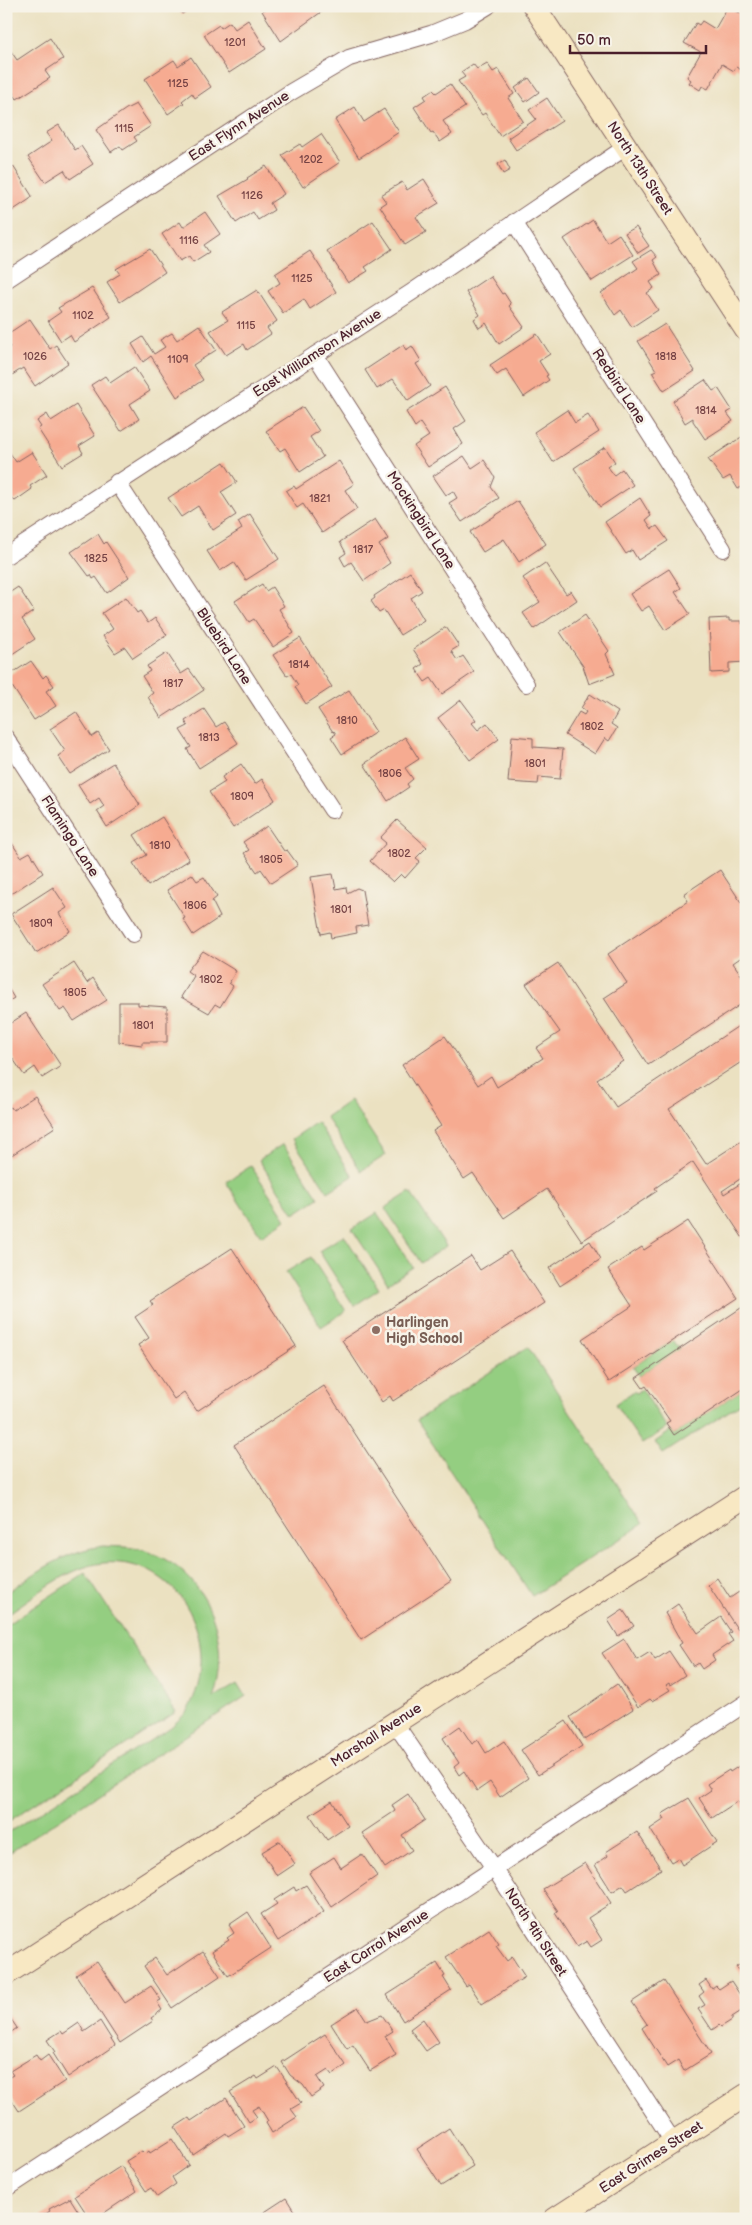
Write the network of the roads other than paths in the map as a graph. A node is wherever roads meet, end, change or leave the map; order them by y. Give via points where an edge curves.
1 (488, 6) edge
2 (534, 6) edge
3 (626, 147) junction
4 (514, 222) junction
5 (6, 280) edge
6 (746, 330) edge
7 (315, 355) junction
8 (117, 482) junction
9 (723, 549) dead end
10 (6, 556) edge
11 (526, 684) dead end
12 (6, 738) edge
13 (332, 810) dead end
14 (133, 934) dead end
15 (746, 1496) edge
16 (746, 1703) edge
17 (394, 1722) junction
18 (494, 1868) junction
19 (6, 1974) edge
20 (746, 2095) edge
21 (674, 2143) junction
22 (6, 2189) edge
23 (555, 2219) edge

1 - 5 street, East Flynn Avenue via 431,34 350,58 291,92
2 - 3 street, North 13th Street
3 - 4 street, East Williamson Avenue
3 - 6 street, North 13th Street
4 - 7 street, East Williamson Avenue
4 - 9 street, Redbird Lane
7 - 8 street, East Williamson Avenue
7 - 11 street, Mockingbird Lane
8 - 10 street, East Williamson Avenue
8 - 13 street, Bluebird Lane
12 - 14 street, Flamingo Lane
15 - 17 street, Marshall Avenue
16 - 18 street, East Carrol Avenue
17 - 18 street, North 9th Street
17 - 19 street, Marshall Avenue
18 - 21 street, North 9th Street
18 - 22 street, East Carrol Avenue
20 - 21 street, East Grimes Street
21 - 23 street, East Grimes Street

